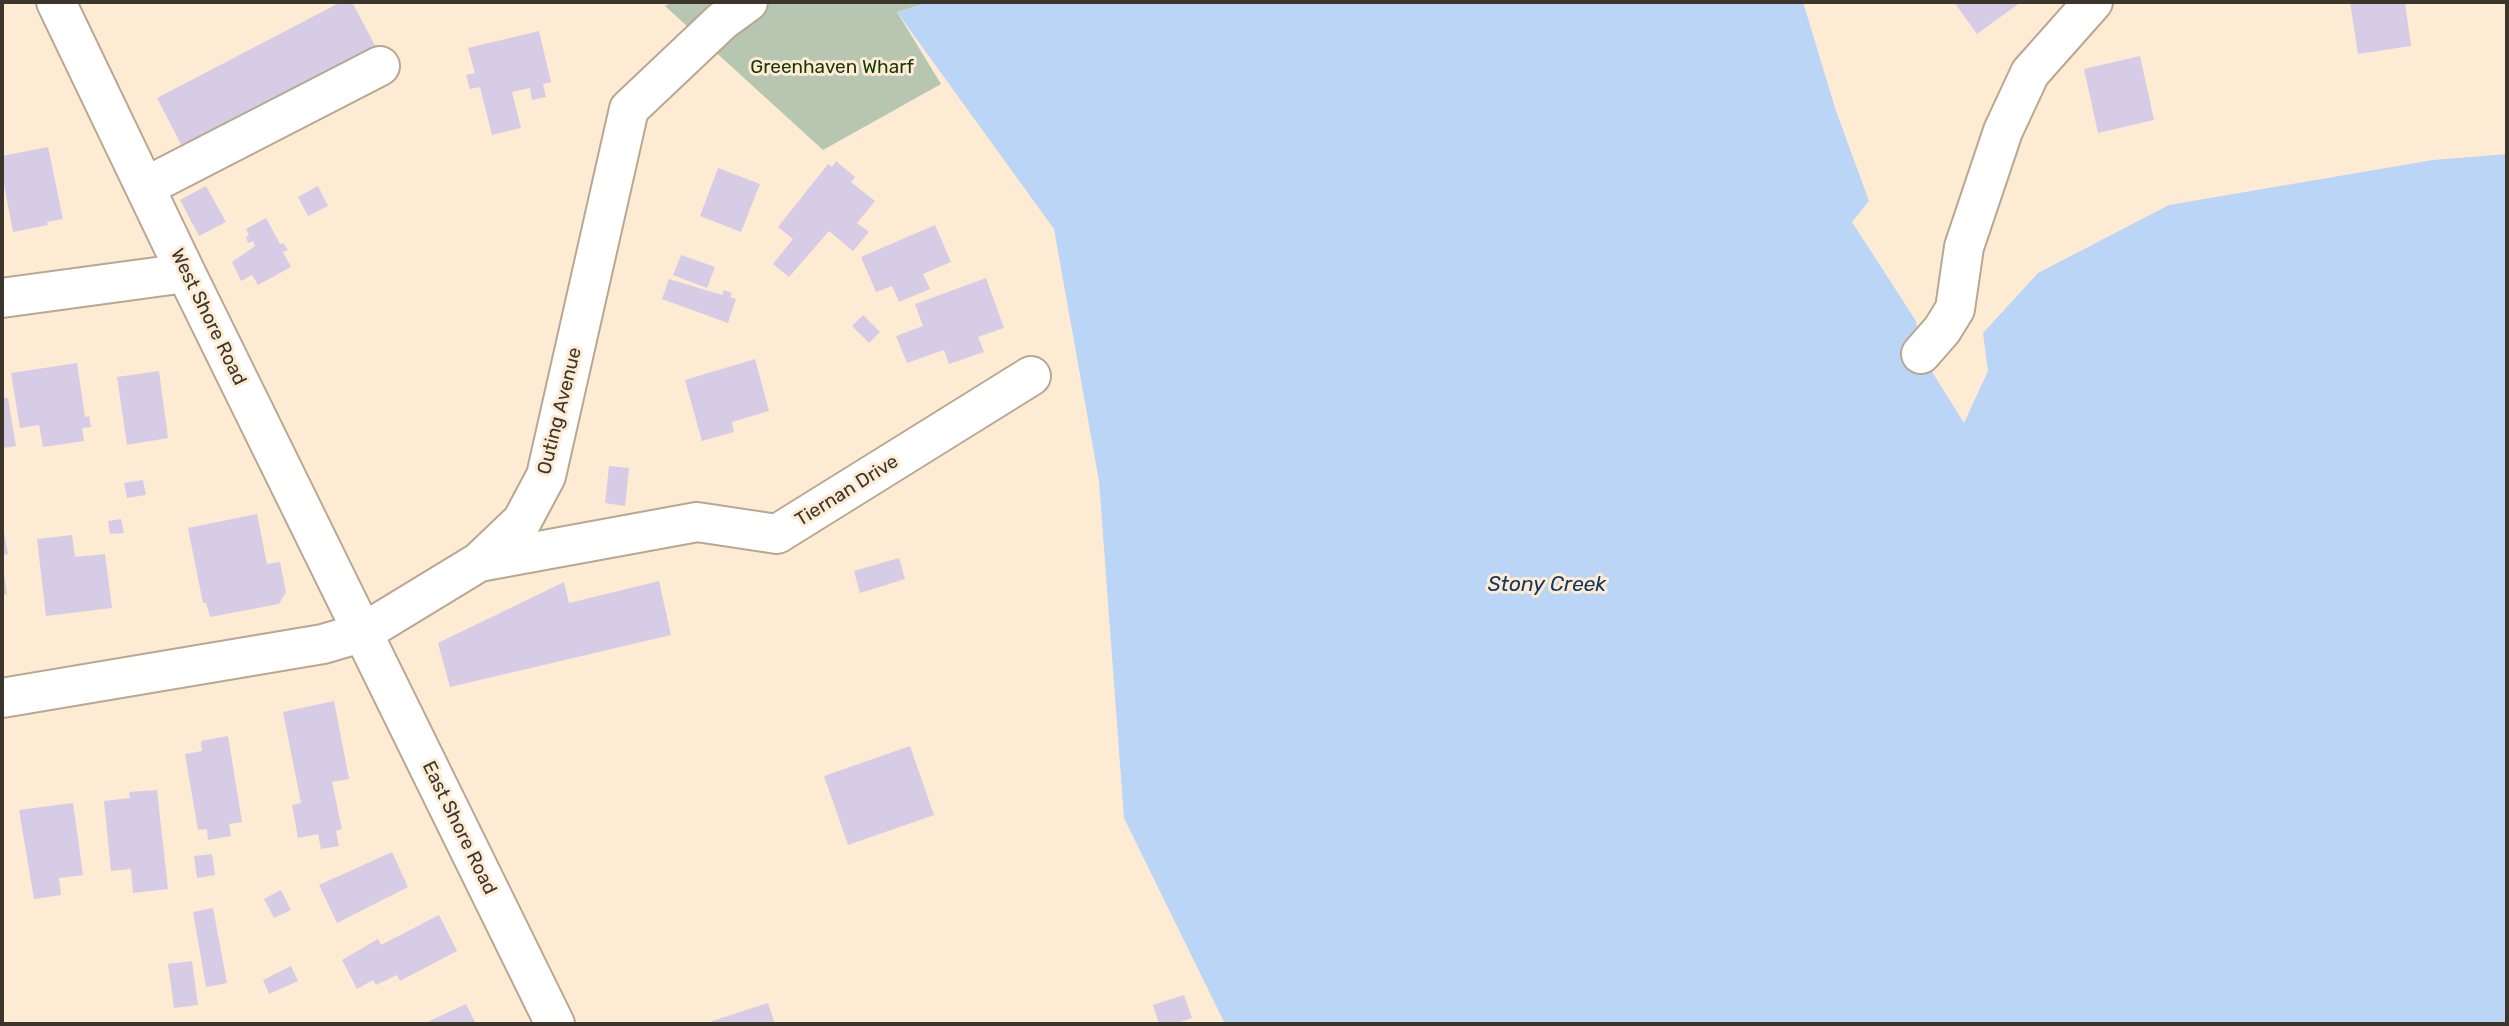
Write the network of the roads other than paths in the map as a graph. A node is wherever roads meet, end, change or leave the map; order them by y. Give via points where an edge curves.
1 (56, 2) edge
2 (748, 2) edge
3 (2093, 2) edge
4 (380, 66) dead end
5 (145, 187) junction
6 (186, 273) junction
7 (2, 298) edge
8 (1921, 354) dead end
9 (1031, 376) dead end
10 (479, 562) junction
11 (363, 632) junction
12 (2, 698) edge
13 (555, 1024) edge

1 - 5 street, West Shore Road
2 - 10 street, Outing Avenue via 629,109 546,476 522,521
3 - 8 street via 2029,73 2003,131 1964,247 1955,310
4 - 5 street
5 - 6 street, West Shore Road
6 - 7 street
6 - 11 street, West Shore Road
9 - 10 street, Tiernan Drive via 777,534 697,522
10 - 11 street, Outing Avenue
11 - 12 street, Outing Avenue via 323,644
11 - 13 street, East Shore Road

